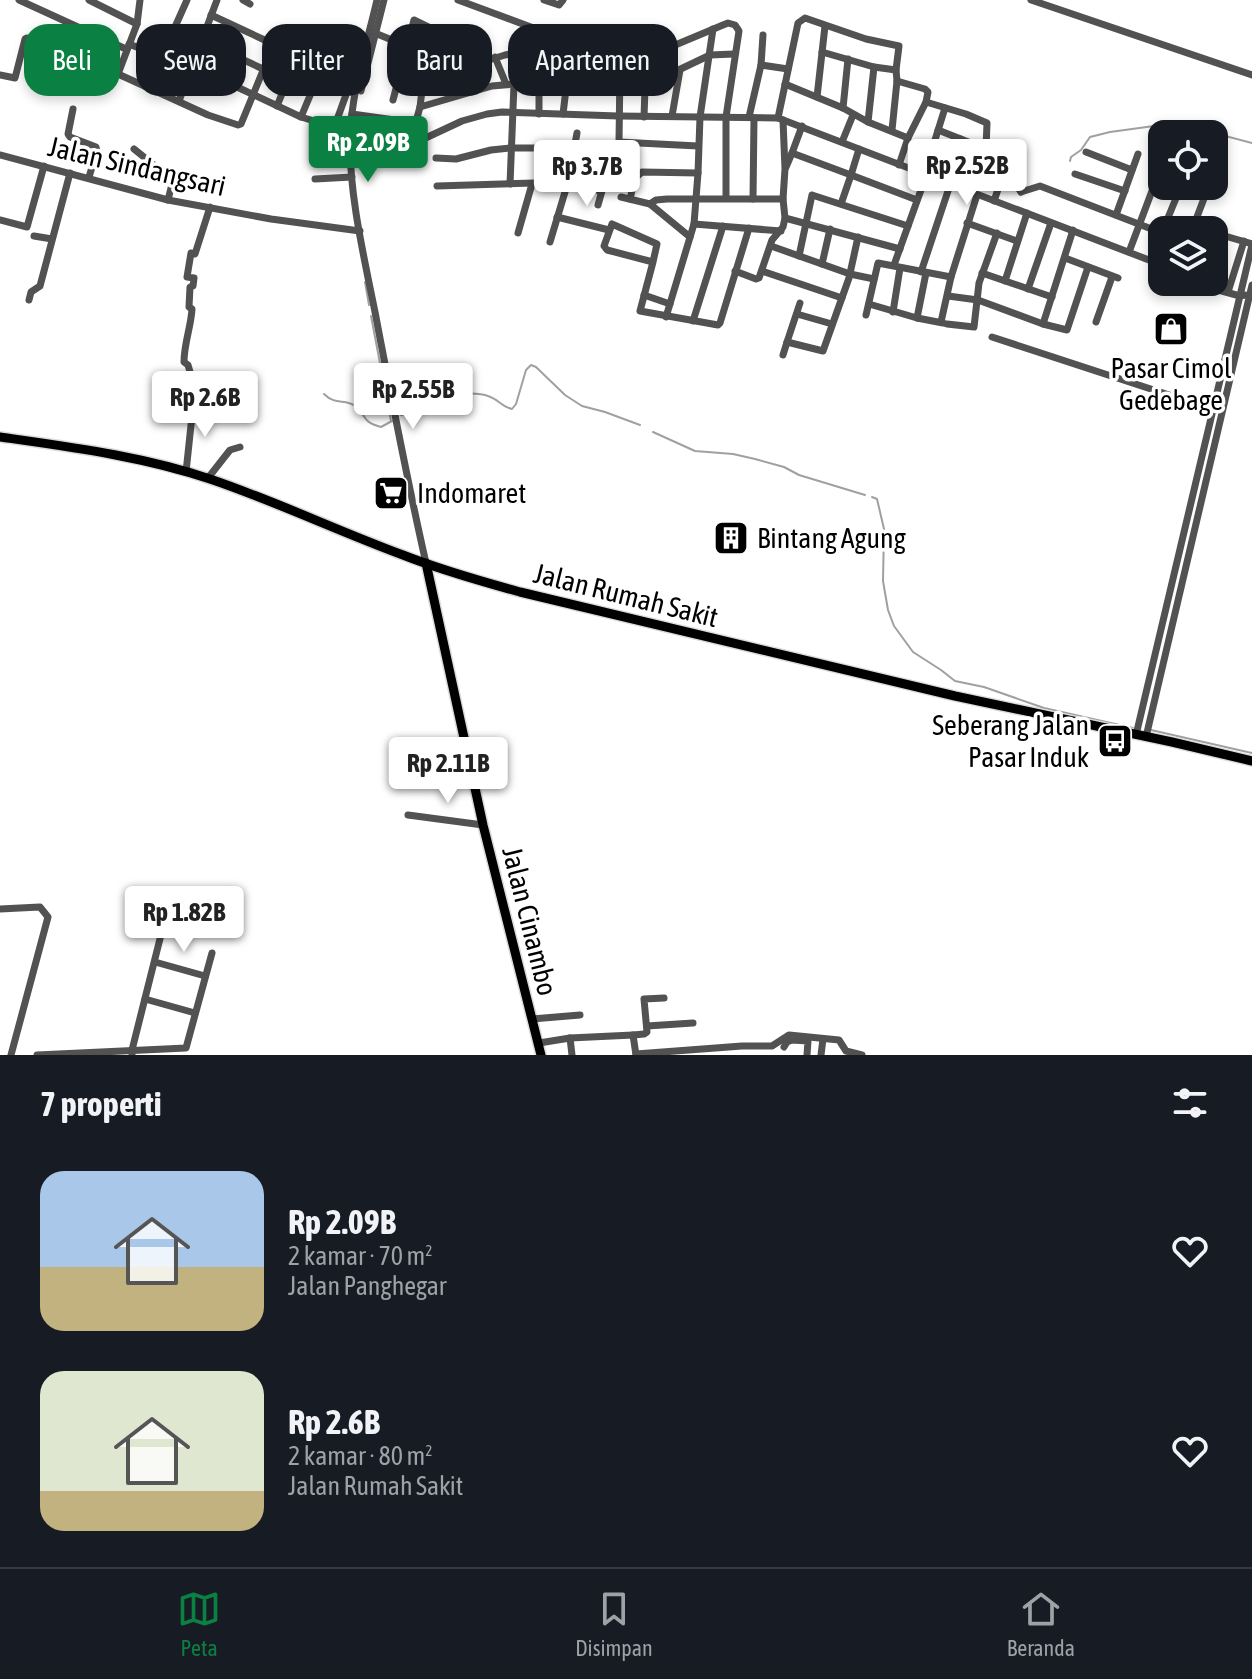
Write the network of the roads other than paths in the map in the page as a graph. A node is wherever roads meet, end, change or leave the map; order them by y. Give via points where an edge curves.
1 (19, 0) edge
2 (89, 0) edge
3 (140, 0) edge
4 (187, 0) edge
5 (205, 0) edge
6 (377, 0) edge
7 (384, 0) edge
8 (458, 0) edge
9 (544, 0) edge
10 (563, 0) edge
11 (1031, 0) edge
12 (216, 2) edge
13 (417, 10) dead end
14 (212, 16) junction
15 (414, 20) junction
16 (137, 24) joint
17 (176, 24) edge
18 (208, 24) edge
19 (413, 24) edge
20 (422, 24) edge
21 (523, 24) edge
22 (136, 26) edge
23 (825, 26) junction
24 (713, 29) junction
25 (373, 32) junction
26 (763, 35) dead end
27 (387, 38) edge
28 (262, 39) edge
29 (371, 40) edge
30 (24, 45) edge
31 (678, 45) edge
32 (128, 46) junction
33 (136, 48) edge
34 (822, 52) junction
35 (734, 54) junction
36 (508, 55) edge
37 (710, 55) junction
38 (495, 57) junction
39 (848, 59) junction
40 (761, 65) junction
41 (874, 67) junction
42 (120, 68) edge
43 (788, 69) junction
44 (680, 70) joint
45 (896, 70) junction
46 (262, 72) edge
47 (0, 75) edge
48 (120, 75) edge
49 (1252, 75) edge
50 (508, 80) edge
51 (897, 81) junction
52 (508, 84) edge
53 (785, 84) junction
54 (246, 92) edge
55 (253, 95) junction
56 (181, 96) edge
57 (281, 96) edge
58 (310, 96) edge
59 (346, 96) edge
60 (358, 96) edge
61 (394, 96) edge
62 (511, 96) edge
63 (539, 96) edge
64 (565, 96) edge
65 (619, 96) edge
66 (645, 96) edge
67 (817, 97) junction
68 (393, 100) dead end
69 (179, 101) junction
70 (926, 102) junction
71 (277, 106) junction
72 (420, 107) junction
73 (843, 108) junction
74 (945, 108) junction
75 (73, 109) dead end
76 (352, 114) junction
77 (513, 114) junction
78 (539, 114) junction
79 (563, 114) junction
80 (853, 115) junction
81 (618, 116) junction
82 (672, 116) junction
83 (301, 117) junction
84 (644, 117) junction
85 (700, 117) junction
86 (726, 117) junction
87 (752, 117) junction
88 (780, 119) junction
89 (868, 122) junction
90 (416, 123) junction
91 (802, 126) junction
92 (334, 128) junction
93 (892, 130) junction
94 (938, 130) junction
95 (577, 133) dead end
96 (350, 136) junction
97 (908, 138) junction
98 (961, 139) junction
99 (842, 142) junction
100 (698, 146) junction
101 (409, 147) junction
102 (511, 148) junction
103 (575, 148) junction
104 (134, 149) dead end
105 (859, 149) junction
106 (986, 149) junction
107 (1086, 152) dead end
108 (792, 153) junction
109 (1138, 154) dead end
110 (1, 157) edge
111 (436, 158) dead end
112 (611, 159) dead end
113 (899, 165) junction
114 (44, 166) junction
115 (1006, 166) junction
116 (785, 169) junction
117 (1132, 170) junction
118 (70, 173) junction
119 (698, 173) junction
120 (1075, 174) dead end
121 (851, 175) junction
122 (925, 175) junction
123 (89, 177) junction
124 (352, 177) junction
125 (315, 179) dead end
126 (568, 182) junction
127 (510, 184) junction
128 (532, 184) junction
129 (949, 184) junction
130 (437, 186) dead end
131 (601, 191) junction
132 (1125, 191) junction
133 (1021, 192) junction
134 (974, 193) junction
135 (726, 198) junction
136 (753, 199) junction
137 (783, 199) junction
138 (168, 200) junction
139 (695, 200) junction
140 (917, 200) junction
141 (1148, 200) edge
142 (994, 201) junction
143 (650, 204) junction
144 (841, 204) junction
145 (598, 205) dead end
146 (210, 207) junction
147 (1016, 209) junction
148 (1027, 213) junction
149 (1116, 215) junction
150 (557, 217) junction
151 (785, 218) junction
152 (0, 220) edge
153 (807, 222) junction
154 (967, 223) junction
155 (1051, 223) junction
156 (694, 224) junction
157 (1139, 224) junction
158 (723, 226) junction
159 (908, 226) junction
160 (1148, 227) edge
161 (749, 228) junction
162 (830, 229) junction
163 (609, 230) junction
164 (1073, 230) junction
165 (360, 231) junction
166 (781, 231) junction
167 (518, 233) dead end
168 (997, 233) junction
169 (34, 236) dead end
170 (690, 237) junction
171 (858, 237) junction
172 (1228, 237) edge
173 (52, 239) junction
174 (1017, 241) junction
175 (550, 242) dead end
176 (1249, 244) edge
177 (771, 246) junction
178 (900, 249) junction
179 (1129, 252) junction
180 (799, 256) junction
181 (1065, 258) junction
182 (1148, 259) edge
183 (653, 262) junction
184 (822, 264) junction
185 (897, 267) junction
186 (1088, 267) junction
187 (735, 271) junction
188 (762, 271) junction
189 (924, 273) junction
190 (982, 273) junction
191 (850, 274) junction
192 (951, 277) junction
193 (874, 279) junction
194 (1005, 281) junction
195 (1028, 289) junction
196 (1251, 290) edge
197 (1228, 292) joint
198 (644, 295) junction
199 (948, 296) junction
200 (1240, 296) junction
201 (1052, 297) junction
202 (842, 298) junction
203 (29, 300) dead end
204 (978, 300) junction
205 (800, 303) dead end
206 (670, 304) junction
207 (869, 304) junction
208 (640, 311) junction
209 (893, 312) junction
210 (797, 314) junction
211 (866, 315) dead end
212 (666, 317) junction
213 (917, 318) junction
214 (693, 321) junction
215 (636, 322) dead end
216 (1096, 322) dead end
217 (944, 323) junction
218 (832, 324) junction
219 (1043, 324) junction
220 (992, 337) dead end
221 (787, 342) junction
222 (783, 355) dead end
223 (1213, 409) junction
224 (1223, 412) junction
225 (0, 437) edge
226 (240, 447) dead end
227 (186, 472) junction
228 (208, 478) junction
229 (426, 563) junction
230 (1142, 731) junction
231 (1252, 761) edge
232 (408, 815) dead end
233 (483, 825) junction
234 (171, 895) dead end
235 (0, 909) edge
236 (212, 953) dead end
237 (155, 962) junction
238 (205, 976) junction
239 (664, 998) dead end
240 (145, 999) junction
241 (195, 1013) junction
242 (580, 1015) dead end
243 (532, 1019) junction
244 (693, 1023) dead end
245 (647, 1026) junction
246 (633, 1035) junction
247 (570, 1038) junction
248 (823, 1039) junction
249 (539, 1043) junction
250 (742, 1046) junction
251 (772, 1046) junction
252 (716, 1051) edge
253 (784, 1051) edge
254 (132, 1052) edge
255 (688, 1052) edge
256 (75, 1054) edge
257 (661, 1054) edge
258 (11, 1055) edge
259 (37, 1055) edge
260 (541, 1055) edge
261 (572, 1055) edge
262 (636, 1055) edge
263 (743, 1055) edge
264 (807, 1055) edge
265 (821, 1055) edge
266 (862, 1055) edge

1 - 32 street
2 - 16 street
3 - 16 street
4 - 17 street
5 - 12 street
6 - 25 street
7 - 25 street
8 - 21 street
9 - 10 street via 559,5
11 - 49 street
12 - 14 street
13 - 15 street
14 - 18 street
14 - 28 street
15 - 19 street
15 - 20 street
22 - 32 street
23 - 34 street
23 - 43 street via 800,20
23 - 45 street via 899,46
24 - 31 street
24 - 35 street via 728,23 736,26
24 - 37 street
25 - 27 street
25 - 29 street
26 - 40 street
30 - 47 street via 15,78
32 - 33 street
32 - 42 street
34 - 39 street
34 - 67 street
35 - 37 street
35 - 86 street
36 - 38 street
37 - 44 street
37 - 85 street
38 - 50 street
38 - 72 street via 425,80
39 - 41 street
39 - 73 street
40 - 43 street
40 - 87 street
41 - 45 street
41 - 89 street
43 - 53 street
44 - 82 street
45 - 51 street
46 - 55 street
48 - 69 street
51 - 70 street via 927,91
51 - 93 street
52 - 72 street
53 - 67 street
53 - 88 street
54 - 55 street
55 - 69 street via 238,125
55 - 71 street
56 - 69 street
57 - 71 street
58 - 83 street
59 - 92 street
60 - 76 street
61 - 68 street
62 - 77 street
63 - 78 street
64 - 79 street
65 - 81 street
66 - 84 street
67 - 73 street
70 - 74 street
70 - 97 street
71 - 83 street
72 - 90 street
73 - 80 street
74 - 94 street
74 - 106 street via 987,123
75 - 123 street via 68,134 97,151
76 - 90 street
76 - 96 street
77 - 78 street
77 - 101 street via 462,121
77 - 102 street
78 - 79 street
79 - 81 street
80 - 89 street
80 - 99 street
81 - 84 street
81 - 100 street via 620,143
82 - 84 street
82 - 85 street
83 - 92 street
85 - 86 street
85 - 100 street
86 - 87 street
86 - 135 street
87 - 88 street
87 - 136 street
88 - 91 street
88 - 116 street
89 - 93 street
90 - 101 street
91 - 99 street
91 - 108 street
92 - 96 street
93 - 97 street
94 - 98 street
94 - 122 street
95 - 103 street
96 - 101 street
96 - 124 street
97 - 113 street
98 - 106 street
98 - 129 street
99 - 105 street
100 - 119 street
102 - 103 street
102 - 111 street
102 - 127 street
103 - 126 street
104 - 138 street via 170,178
105 - 113 street
105 - 121 street
106 - 115 street
106 - 134 street
107 - 117 street
108 - 116 street
108 - 121 street
109 - 117 street
110 - 114 street, Jalan Sindangsari
112 - 131 street
113 - 122 street
114 - 118 street, Jalan Sindangsari
114 - 152 street via 27,227
115 - 133 street
115 - 142 street
116 - 137 street
117 - 132 street
118 - 123 street, Jalan Sindangsari
118 - 173 street
119 - 139 street
119 - 143 street via 642,172 625,198
120 - 132 street
121 - 140 street
121 - 144 street
122 - 129 street
122 - 140 street
123 - 138 street, Jalan Sindangsari
124 - 125 street
124 - 165 street
126 - 128 street
126 - 131 street
126 - 150 street
127 - 128 street
127 - 130 street
128 - 167 street
129 - 134 street
129 - 189 street
131 - 145 street
132 - 149 street
133 - 147 street
133 - 149 street via 1040,186
134 - 142 street
134 - 154 street
135 - 136 street
135 - 139 street
136 - 137 street
137 - 151 street
138 - 146 street, Jalan Sindangsari
139 - 143 street
139 - 156 street
140 - 159 street
141 - 157 street
142 - 147 street
143 - 170 street
144 - 153 street via 811,196
144 - 159 street
146 - 165 street, Jalan Sindangsari
146 - 227 street via 187,277 194,278 184,362 194,397
147 - 148 street
148 - 155 street
148 - 174 street
149 - 157 street
150 - 163 street
150 - 175 street
151 - 153 street
151 - 166 street
153 - 162 street
153 - 180 street
154 - 168 street
154 - 192 street
155 - 164 street
155 - 195 street
156 - 158 street
156 - 170 street
157 - 160 street
157 - 179 street
158 - 161 street
158 - 214 street
159 - 178 street
161 - 166 street
161 - 187 street
162 - 171 street
162 - 184 street
163 - 183 street via 607,250
163 - 183 street via 615,224 654,242
164 - 179 street
164 - 181 street
165 - 229 street
166 - 177 street
168 - 174 street
168 - 190 street
169 - 173 street
170 - 206 street
171 - 178 street
171 - 191 street
172 - 176 street
173 - 203 street via 40,286
174 - 194 street
176 - 197 street
176 - 200 street
177 - 180 street
177 - 188 street
178 - 185 street
179 - 182 street
180 - 184 street
181 - 186 street
181 - 201 street
183 - 198 street
184 - 191 street
185 - 189 street
185 - 193 street via 878,263
185 - 209 street
186 - 216 street via 1115,278
186 - 219 street via 1067,330
187 - 188 street via 758,279
187 - 214 street via 720,323
188 - 202 street
189 - 192 street
189 - 213 street
190 - 194 street
190 - 204 street
191 - 193 street
191 - 202 street
192 - 199 street
193 - 207 street
194 - 195 street
195 - 201 street
196 - 200 street
196 - 224 street
197 - 200 street
198 - 206 street
198 - 208 street
199 - 204 street
199 - 217 street
200 - 223 street
201 - 219 street
202 - 218 street
204 - 217 street via 974,327
204 - 219 street
205 - 210 street
206 - 212 street
207 - 209 street
207 - 211 street
208 - 212 street
208 - 215 street
209 - 213 street
210 - 218 street
210 - 221 street
212 - 214 street
213 - 217 street
218 - 221 street via 823,351
220 - 223 street
221 - 222 street
223 - 224 street
223 - 230 street
224 - 230 street
225 - 227 main road, Jalan Rumah Sakit
226 - 228 street via 230,450
227 - 228 main road, Jalan Rumah Sakit
228 - 229 main road, Jalan Rumah Sakit
229 - 230 main road, Jalan Rumah Sakit via 702,637 955,696
229 - 233 main road, Jalan Cinambo
230 - 231 main road, Jalan Rumah Sakit
232 - 233 street
233 - 243 main road, Jalan Cinambo
234 - 237 street
235 - 258 street via 40,907 48,917
236 - 238 street
237 - 238 street
237 - 240 street
238 - 241 street
239 - 245 street via 644,999
240 - 241 street
240 - 254 street
241 - 254 street via 186,1048
242 - 243 street
243 - 249 main road, Jalan Cinambo
244 - 245 street
245 - 246 street via 646,1034
246 - 247 street
246 - 262 street
247 - 249 street
247 - 261 street
248 - 251 street via 789,1035
248 - 265 street
248 - 266 street via 839,1040 846,1051
249 - 260 main road, Jalan Cinambo
250 - 251 street
250 - 252 street
250 - 263 street
251 - 253 street
252 - 255 street
253 - 264 street via 787,1042 808,1041
254 - 256 street
255 - 257 street
256 - 259 street
257 - 262 street

